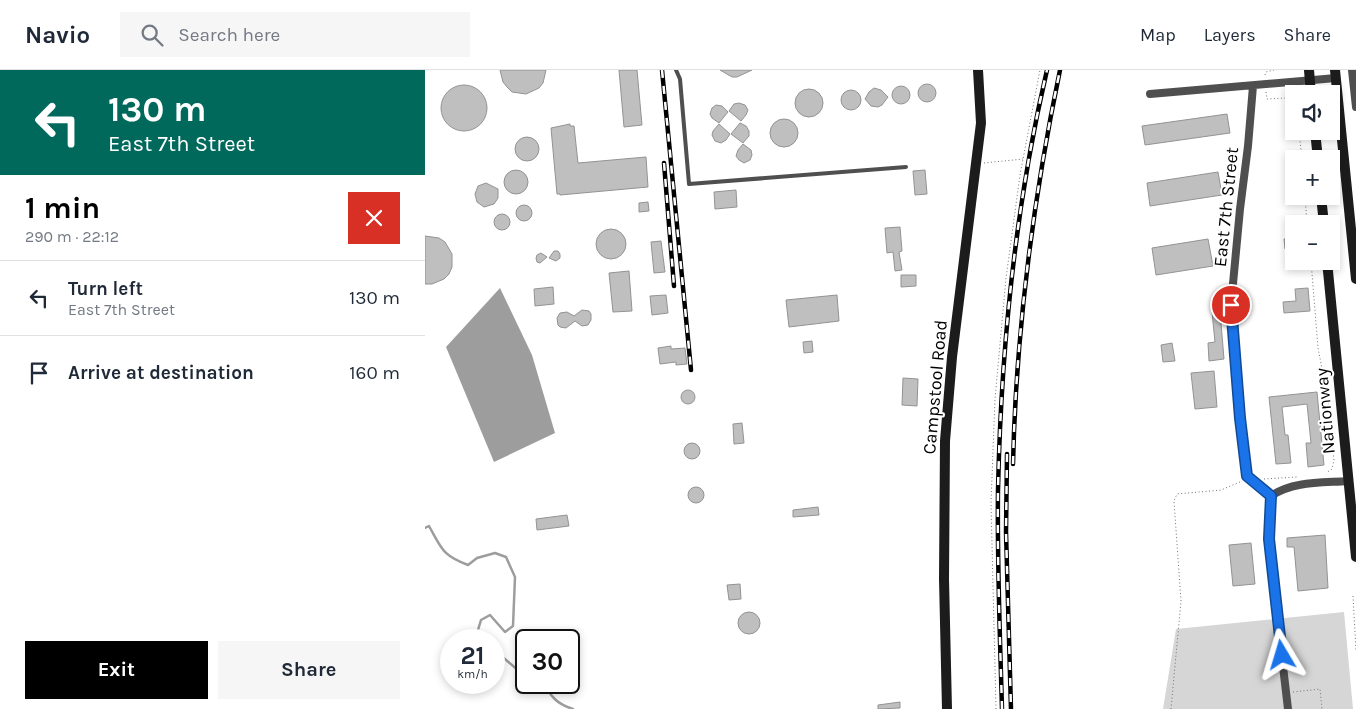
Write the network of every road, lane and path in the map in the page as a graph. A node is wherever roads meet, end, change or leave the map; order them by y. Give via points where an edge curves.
1 (676, 70) edge
2 (978, 70) edge
3 (1040, 70) edge
4 (1273, 70) edge
5 (1309, 70) edge
6 (1352, 70) edge
7 (1265, 73) dead end
8 (1336, 74) edge
9 (1310, 81) junction
10 (1310, 85) edge
11 (1253, 86) junction
12 (1355, 86) edge
13 (1150, 94) dead end
14 (1285, 98) edge
15 (1267, 100) dead end
16 (1356, 107) edge
17 (1023, 159) junction
18 (976, 164) junction
19 (906, 167) dead end
20 (1312, 270) edge
21 (1328, 270) edge
22 (1356, 279) edge
23 (1324, 474) dead end
24 (1303, 476) dead end
25 (1251, 480) junction
26 (1352, 480) edge
27 (1271, 496) junction
28 (1356, 557) edge
29 (1353, 596) dead end
30 (1356, 651) edge
31 (1286, 693) junction
32 (947, 709) edge
33 (996, 709) edge
34 (1171, 709) edge
35 (1288, 709) edge
36 (1322, 709) edge

1 - 19 lane via 680,79 689,184
2 - 18 main road, Campstool Road via 981,123
3 - 17 path
4 - 7 path
5 - 9 main road
6 - 12 street
8 - 9 street
8 - 22 main road
9 - 10 main road
9 - 11 street
11 - 13 street
11 - 25 street, East 7th Street via 1231,305 1240,418 1247,476
12 - 16 street
14 - 15 path
17 - 18 path
17 - 33 path via 1006,278 995,399 991,503
18 - 32 main road, Campstool Road via 945,441
20 - 23 path via 1318,348 1328,399 1334,460 1332,469
21 - 26 main road, Nationway
24 - 25 path
25 - 27 street
25 - 34 path via 1221,490 1177,494 1174,501 1181,601
26 - 27 street via 1299,485 1281,489
26 - 28 main road, Nationway
27 - 31 street via 1269,539
29 - 30 path
31 - 35 street
31 - 36 path via 1320,689

